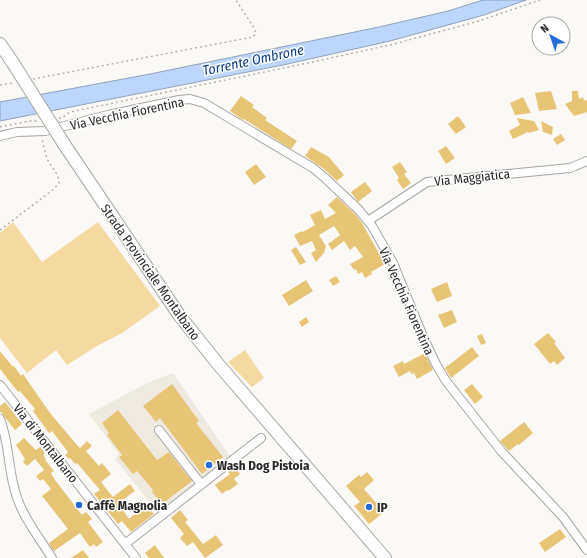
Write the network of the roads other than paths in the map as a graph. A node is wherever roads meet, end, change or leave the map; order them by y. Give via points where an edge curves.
1 (0, 44) edge
2 (0, 136) edge
3 (587, 161) edge
4 (368, 221) junction
5 (0, 385) edge
6 (0, 419) edge
7 (159, 430) dead end
8 (260, 438) dead end
9 (201, 484) junction
10 (125, 544) junction
11 (587, 550) edge
12 (52, 558) edge
13 (136, 558) edge
14 (385, 558) edge

1 - 14 main road, Strada Provinciale Montalbano, bridge via 179,315
2 - 4 street, Via Vecchia Fiorentina via 17,132 41,132 155,105 185,99 197,100 313,168
3 - 4 street, Via Maggiatica via 570,168 427,182
4 - 11 street, Via Vecchia Fiorentina via 391,259 424,339 446,381 502,452 563,517
5 - 10 street, Via di Montalbano
6 - 12 street via 16,496
7 - 9 street
8 - 9 street
9 - 10 street
10 - 13 street, Via di Montalbano

